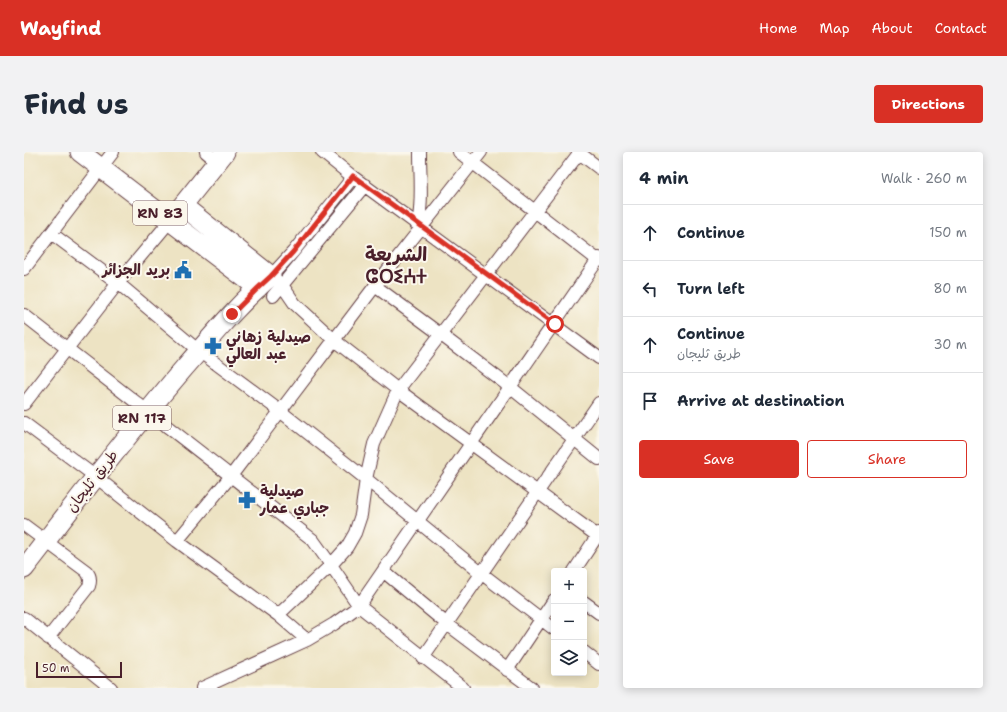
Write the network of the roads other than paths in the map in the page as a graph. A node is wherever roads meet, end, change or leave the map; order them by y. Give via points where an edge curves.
1 (80, 152) edge
2 (113, 152) edge
3 (322, 152) edge
4 (420, 152) edge
5 (458, 152) edge
6 (481, 152) edge
7 (579, 152) edge
8 (216, 155) edge
9 (335, 156) edge
10 (473, 162) junction
11 (101, 168) junction
12 (599, 168) edge
13 (353, 176) junction
14 (365, 185) junction
15 (183, 206) junction
16 (535, 210) junction
17 (170, 221) junction
18 (419, 225) junction
19 (52, 233) junction
20 (599, 260) edge
21 (24, 269) edge
22 (486, 273) junction
23 (118, 283) junction
24 (271, 286) junction
25 (375, 286) junction
26 (24, 314) edge
27 (555, 324) junction
28 (440, 334) junction
29 (334, 340) junction
30 (67, 349) junction
31 (199, 351) junction
32 (599, 358) edge
33 (510, 387) junction
34 (398, 390) junction
35 (599, 402) edge
36 (24, 404) edge
37 (148, 410) junction
38 (280, 411) junction
39 (24, 423) edge
40 (574, 439) junction
41 (471, 443) junction
42 (599, 459) edge
43 (231, 476) junction
44 (96, 477) junction
45 (366, 479) junction
46 (538, 492) junction
47 (417, 521) junction
48 (24, 525) edge
49 (598, 535) edge
50 (46, 541) junction
51 (177, 541) junction
52 (332, 565) junction
53 (576, 568) edge
54 (24, 569) edge
55 (383, 572) junction
56 (481, 573) junction
57 (551, 604) edge
58 (587, 604) edge
59 (359, 606) junction
60 (599, 613) edge
61 (278, 615) junction
62 (24, 618) edge
63 (541, 619) junction
64 (447, 624) junction
65 (551, 627) edge
66 (48, 638) junction
67 (307, 640) junction
68 (587, 654) edge
69 (423, 658) junction
70 (599, 664) edge
71 (508, 670) junction
72 (111, 688) edge
73 (202, 688) edge
74 (463, 688) edge
75 (532, 688) edge

1 - 11 main road, RN 83
2 - 11 street
3 - 9 street
4 - 18 street
5 - 10 street
6 - 10 street
7 - 12 street
7 - 16 street
8 - 15 main road, RN 83
9 - 13 street
10 - 16 street
10 - 18 street
11 - 17 main road, RN 83
11 - 19 street
13 - 14 street
13 - 24 street via 293,252
14 - 18 street
14 - 24 street
15 - 17 main road, RN 83
15 - 24 main road
16 - 20 street
16 - 22 street
17 - 23 street
17 - 24 main road
18 - 22 street
18 - 25 street
19 - 21 street
19 - 23 street
20 - 27 street
22 - 27 street
22 - 28 street
23 - 30 street
23 - 31 street
24 - 29 street
24 - 31 main road, طريق ثليجان / RN 117 via 232,314
25 - 28 street
25 - 29 street
26 - 30 street
27 - 32 street
27 - 33 street
28 - 33 street
28 - 34 street
29 - 34 street
29 - 38 street
30 - 36 street
30 - 37 street
31 - 37 main road, طريق ثليجان / RN 117
31 - 38 street
33 - 40 street
33 - 41 street
34 - 41 street
34 - 45 street via 374,444
35 - 40 street
37 - 43 street
37 - 44 main road, طريق ثليجان / RN 117
38 - 43 street
38 - 45 street
39 - 44 street
40 - 42 street
40 - 46 street
41 - 46 street
41 - 47 street
43 - 51 street
43 - 52 street via 313,540
44 - 50 main road, طريق ثليجان / RN 117
44 - 51 street
45 - 47 street
45 - 52 street via 361,515 355,533
46 - 49 street
46 - 56 street
47 - 55 street
47 - 56 street
48 - 50 street
49 - 53 street
50 - 54 main road, طريق ثليجان / RN 117
50 - 66 street via 86,571 90,578 89,586
51 - 61 street
52 - 59 street
52 - 61 street
55 - 59 street
55 - 64 street
56 - 63 street
56 - 64 street
57 - 63 street
58 - 60 street
59 - 67 street
59 - 69 street
61 - 67 street
62 - 66 street
63 - 65 street
63 - 71 street
64 - 69 street
64 - 71 street
66 - 72 street
67 - 73 street
68 - 70 street
69 - 74 street
71 - 75 street

